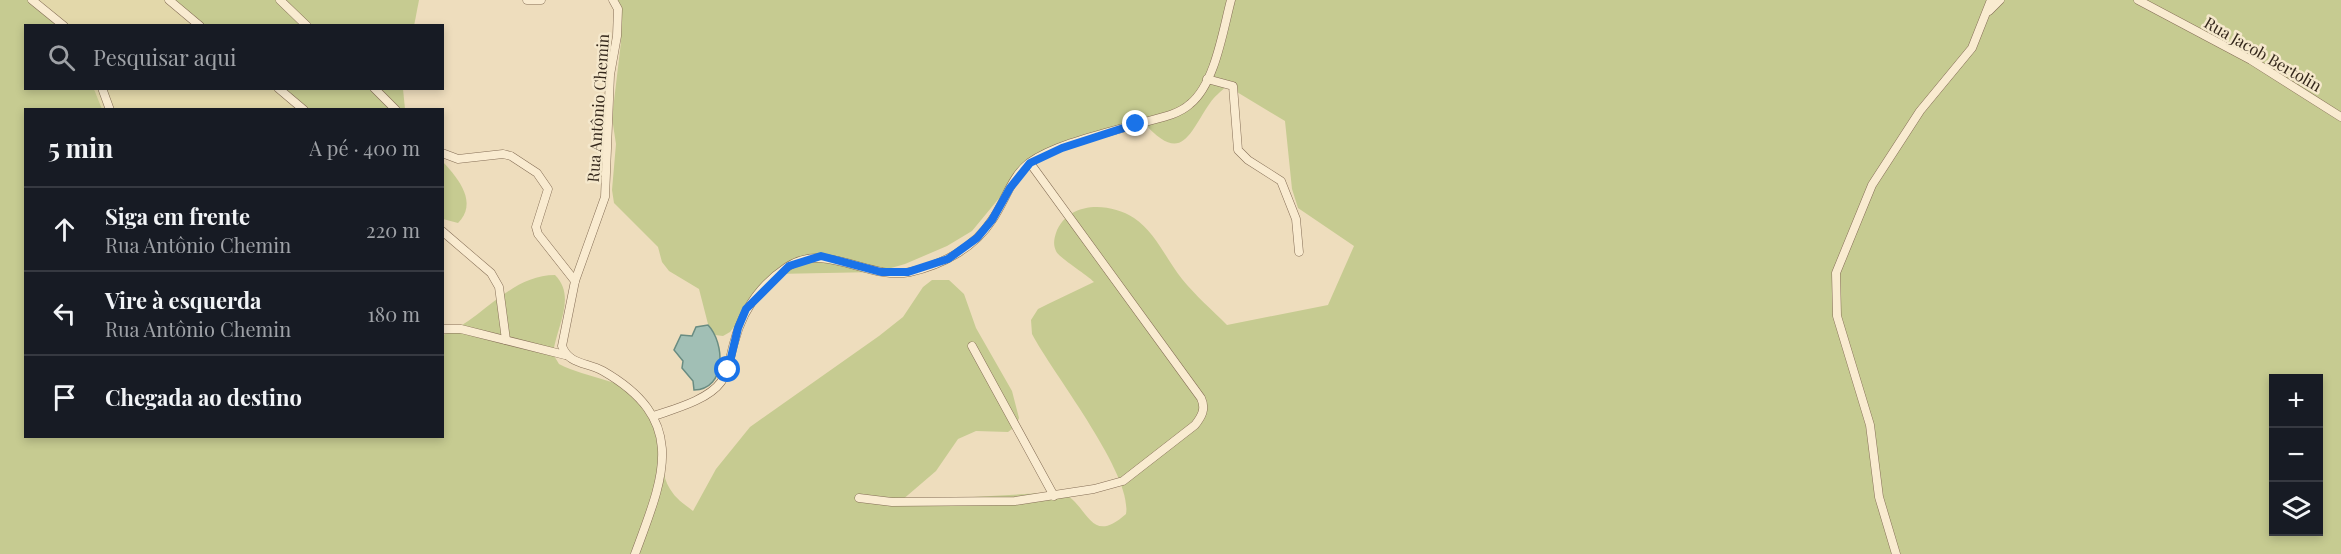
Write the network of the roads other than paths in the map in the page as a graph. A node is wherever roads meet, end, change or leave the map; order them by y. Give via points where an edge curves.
1 (32, 0) edge
2 (169, 0) edge
3 (280, 0) edge
4 (527, 0) edge
5 (540, 0) edge
6 (613, 0) edge
7 (1231, 0) edge
8 (1991, 0) edge
9 (2000, 0) edge
10 (2138, 0) edge
11 (1986, 14) junction
12 (62, 24) edge
13 (198, 24) edge
14 (305, 24) edge
15 (1207, 79) junction
16 (103, 90) edge
17 (280, 90) edge
18 (376, 90) edge
19 (109, 108) edge
20 (302, 108) edge
21 (394, 108) edge
22 (2341, 117) edge
23 (444, 154) edge
24 (1030, 163) junction
25 (444, 233) edge
26 (1299, 252) dead end
27 (575, 280) junction
28 (444, 329) edge
29 (506, 340) junction
30 (972, 346) dead end
31 (565, 355) junction
32 (654, 416) junction
33 (1054, 496) junction
34 (859, 498) dead end
35 (635, 554) edge
36 (1896, 554) edge

1 - 12 street
2 - 13 street
3 - 14 street
4 - 5 street
6 - 27 street, Rua Antônio Chemin via 618,9 617,36 610,75 605,197
7 - 15 street
8 - 11 street
9 - 11 street
10 - 22 street, Rua Jacob Bertolin via 2251,60
11 - 36 street via 1972,48 1920,111 1872,185 1836,273 1837,316 1870,425 1879,497
15 - 24 street via 1190,104 1171,115 1062,148
15 - 26 street via 1233,86 1238,150 1281,181 1296,219
16 - 19 street
17 - 20 street
18 - 21 street
23 - 27 street via 458,159 503,154 537,173 545,181 548,196 537,220 538,234
24 - 32 street via 977,238 948,259 908,272 881,272 821,256 789,266 746,309 728,370 720,383 689,405
24 - 33 street via 1204,405 1195,425 1124,482
25 - 29 street via 491,273 499,287
27 - 31 street, Rua Antônio Chemin via 562,346
28 - 29 street
29 - 31 street
30 - 33 street
31 - 32 street via 602,370 636,396
32 - 35 street via 663,447 663,466 659,489
33 - 34 street via 993,501 892,502

